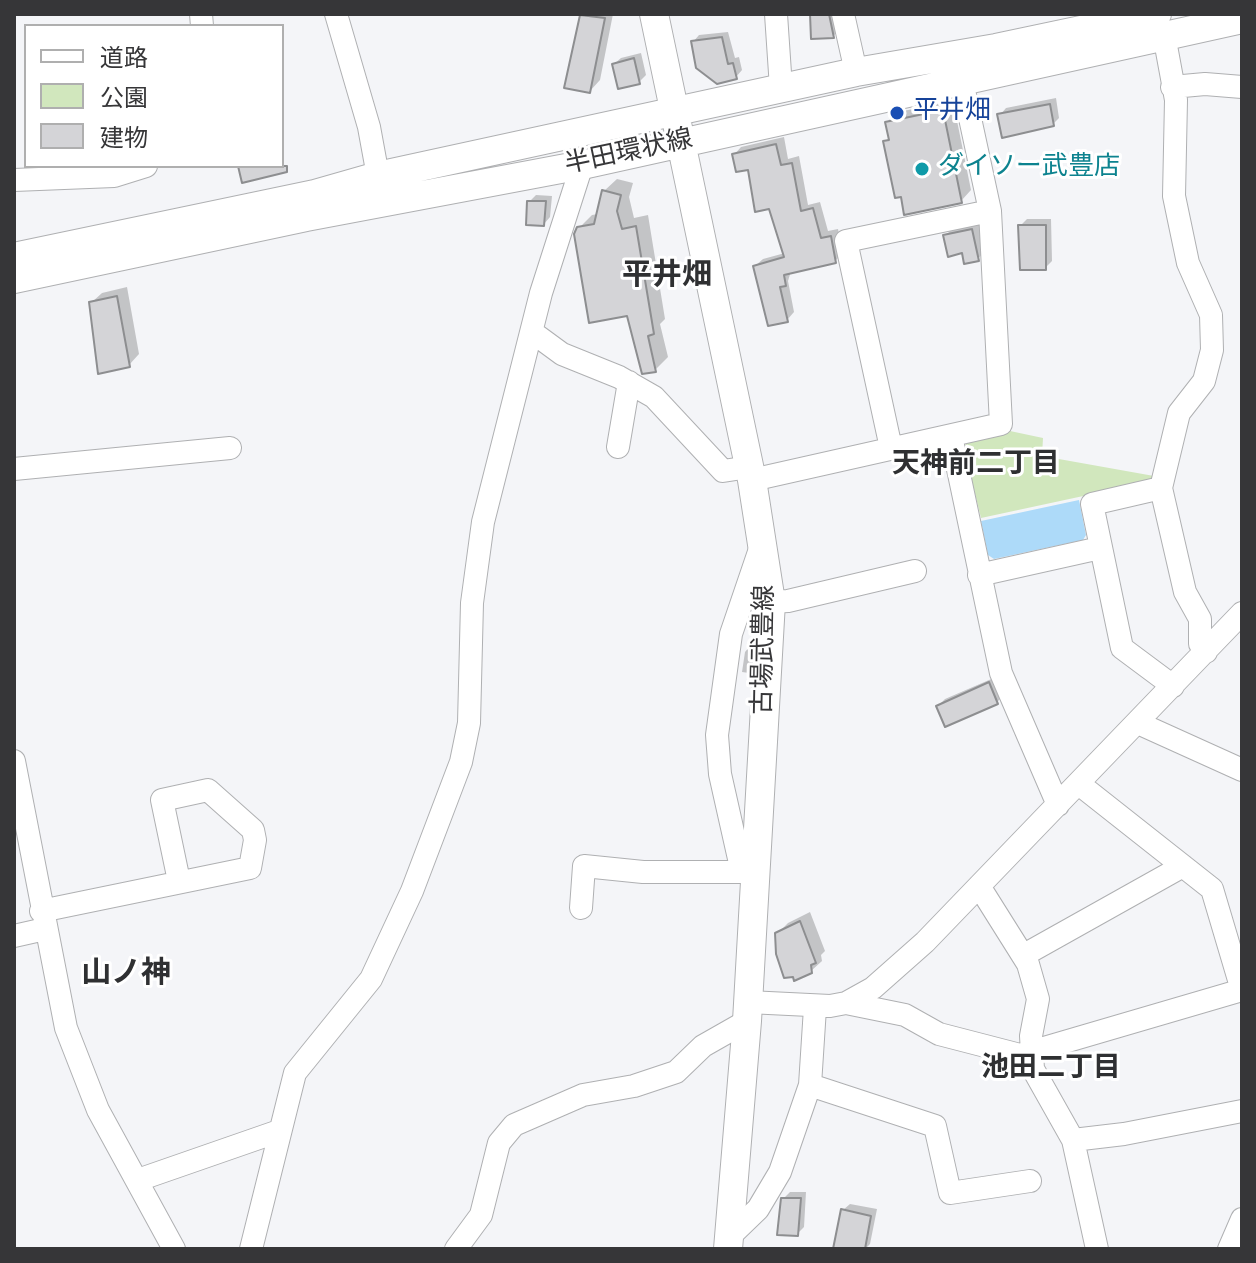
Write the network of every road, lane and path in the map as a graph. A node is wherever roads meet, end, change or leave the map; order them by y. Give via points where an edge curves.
1 (336, 14) edge
2 (654, 14) edge
3 (776, 14) edge
4 (843, 14) edge
5 (1242, 19) edge
6 (1104, 20) edge
7 (1160, 24) edge
8 (856, 72) junction
9 (962, 81) junction
10 (1172, 87) junction
11 (1242, 87) edge
12 (781, 88) junction
13 (675, 113) junction
14 (682, 143) junction
15 (582, 165) junction
16 (140, 168) edge
17 (378, 176) junction
18 (14, 180) edge
19 (990, 211) junction
20 (14, 257) edge
21 (14, 279) edge
22 (532, 332) junction
23 (629, 382) junction
24 (951, 436) junction
25 (618, 447) dead end
26 (230, 448) dead end
27 (891, 448) junction
28 (14, 469) edge
29 (751, 474) junction
30 (1161, 488) junction
31 (763, 542) junction
32 (1100, 548) junction
33 (915, 571) dead end
34 (979, 575) junction
35 (771, 602) junction
36 (1242, 613) edge
37 (1206, 652) junction
38 (1173, 686) junction
39 (1138, 723) junction
40 (14, 761) edge
41 (1242, 770) edge
42 (1079, 784) junction
43 (1058, 805) junction
44 (21, 835) edge
45 (1183, 866) junction
46 (749, 872) junction
47 (179, 881) junction
48 (979, 886) junction
49 (581, 908) dead end
50 (43, 920) junction
51 (14, 936) edge
52 (1024, 955) junction
53 (846, 1003) junction
54 (815, 1008) junction
55 (748, 1011) junction
56 (1032, 1053) junction
57 (810, 1085) junction
58 (1242, 1111) edge
59 (279, 1131) junction
60 (1073, 1140) junction
61 (138, 1180) junction
62 (1030, 1181) dead end
63 (1242, 1219) edge
64 (729, 1243) edge
65 (174, 1249) edge
66 (251, 1249) edge
67 (456, 1249) edge
68 (1097, 1249) edge
69 (1229, 1249) edge

1 - 17 street
2 - 13 main road, 古場武豊線
3 - 12 street
4 - 8 street
5 - 7 main road, 半田環状線
6 - 7 main road, 半田環状線
6 - 8 main road, 半田環状線
7 - 9 main road, 半田環状線
7 - 10 street
8 - 12 main road, 半田環状線
9 - 14 main road, 半田環状線
9 - 19 street
10 - 11 street
10 - 30 street via 1174,196 1188,263 1211,315 1212,350 1204,381 1179,413
12 - 13 main road, 半田環状線
13 - 14 main road, 古場武豊線
13 - 17 main road, 半田環状線
14 - 15 main road, 半田環状線
14 - 29 main road, 古場武豊線
15 - 21 main road, 半田環状線
15 - 22 street
16 - 18 street via 114,176
17 - 20 main road, 半田環状線
19 - 24 street via 1001,424
19 - 27 street via 846,241
22 - 23 street via 562,354
22 - 59 street via 483,522 472,603 469,723 449,801 371,979 295,1073
23 - 25 street
23 - 29 street via 667,408 723,471
24 - 27 street
24 - 34 street
26 - 28 street
27 - 29 street
29 - 31 main road, 古場武豊線
30 - 32 street via 1092,504
30 - 37 street via 1185,592 1200,619 1200,644
31 - 35 main road, 古場武豊線
31 - 46 street via 731,634 717,735 720,774
32 - 34 street
32 - 38 street via 1122,648
33 - 35 street
34 - 43 street via 1001,673
35 - 46 main road, 古場武豊線
36 - 37 street
37 - 38 street
38 - 39 street
39 - 41 street
39 - 42 street
40 - 44 street
42 - 43 street
42 - 45 street
43 - 48 street
44 - 50 street
45 - 52 street
45 - 56 street via 1212,889 1242,990
46 - 49 street via 584,866
46 - 55 main road, 古場武豊線
47 - 47 street via 162,800 208,790 253,830 250,868
47 - 50 street
48 - 52 street
48 - 53 street via 873,988
50 - 51 street
50 - 61 street via 78,1065
52 - 56 street via 1038,999
53 - 54 street
53 - 56 street via 905,1015 939,1034 977,1045
54 - 55 street
54 - 57 street
55 - 64 main road, 古場武豊線
55 - 67 street via 676,1072 583,1095 514,1125 499,1143 481,1215
56 - 60 street via 1033,1069
57 - 62 street via 935,1126 950,1193
57 - 64 street via 780,1172
58 - 60 street
59 - 61 street
59 - 66 street
60 - 68 street
61 - 65 street
63 - 69 street

